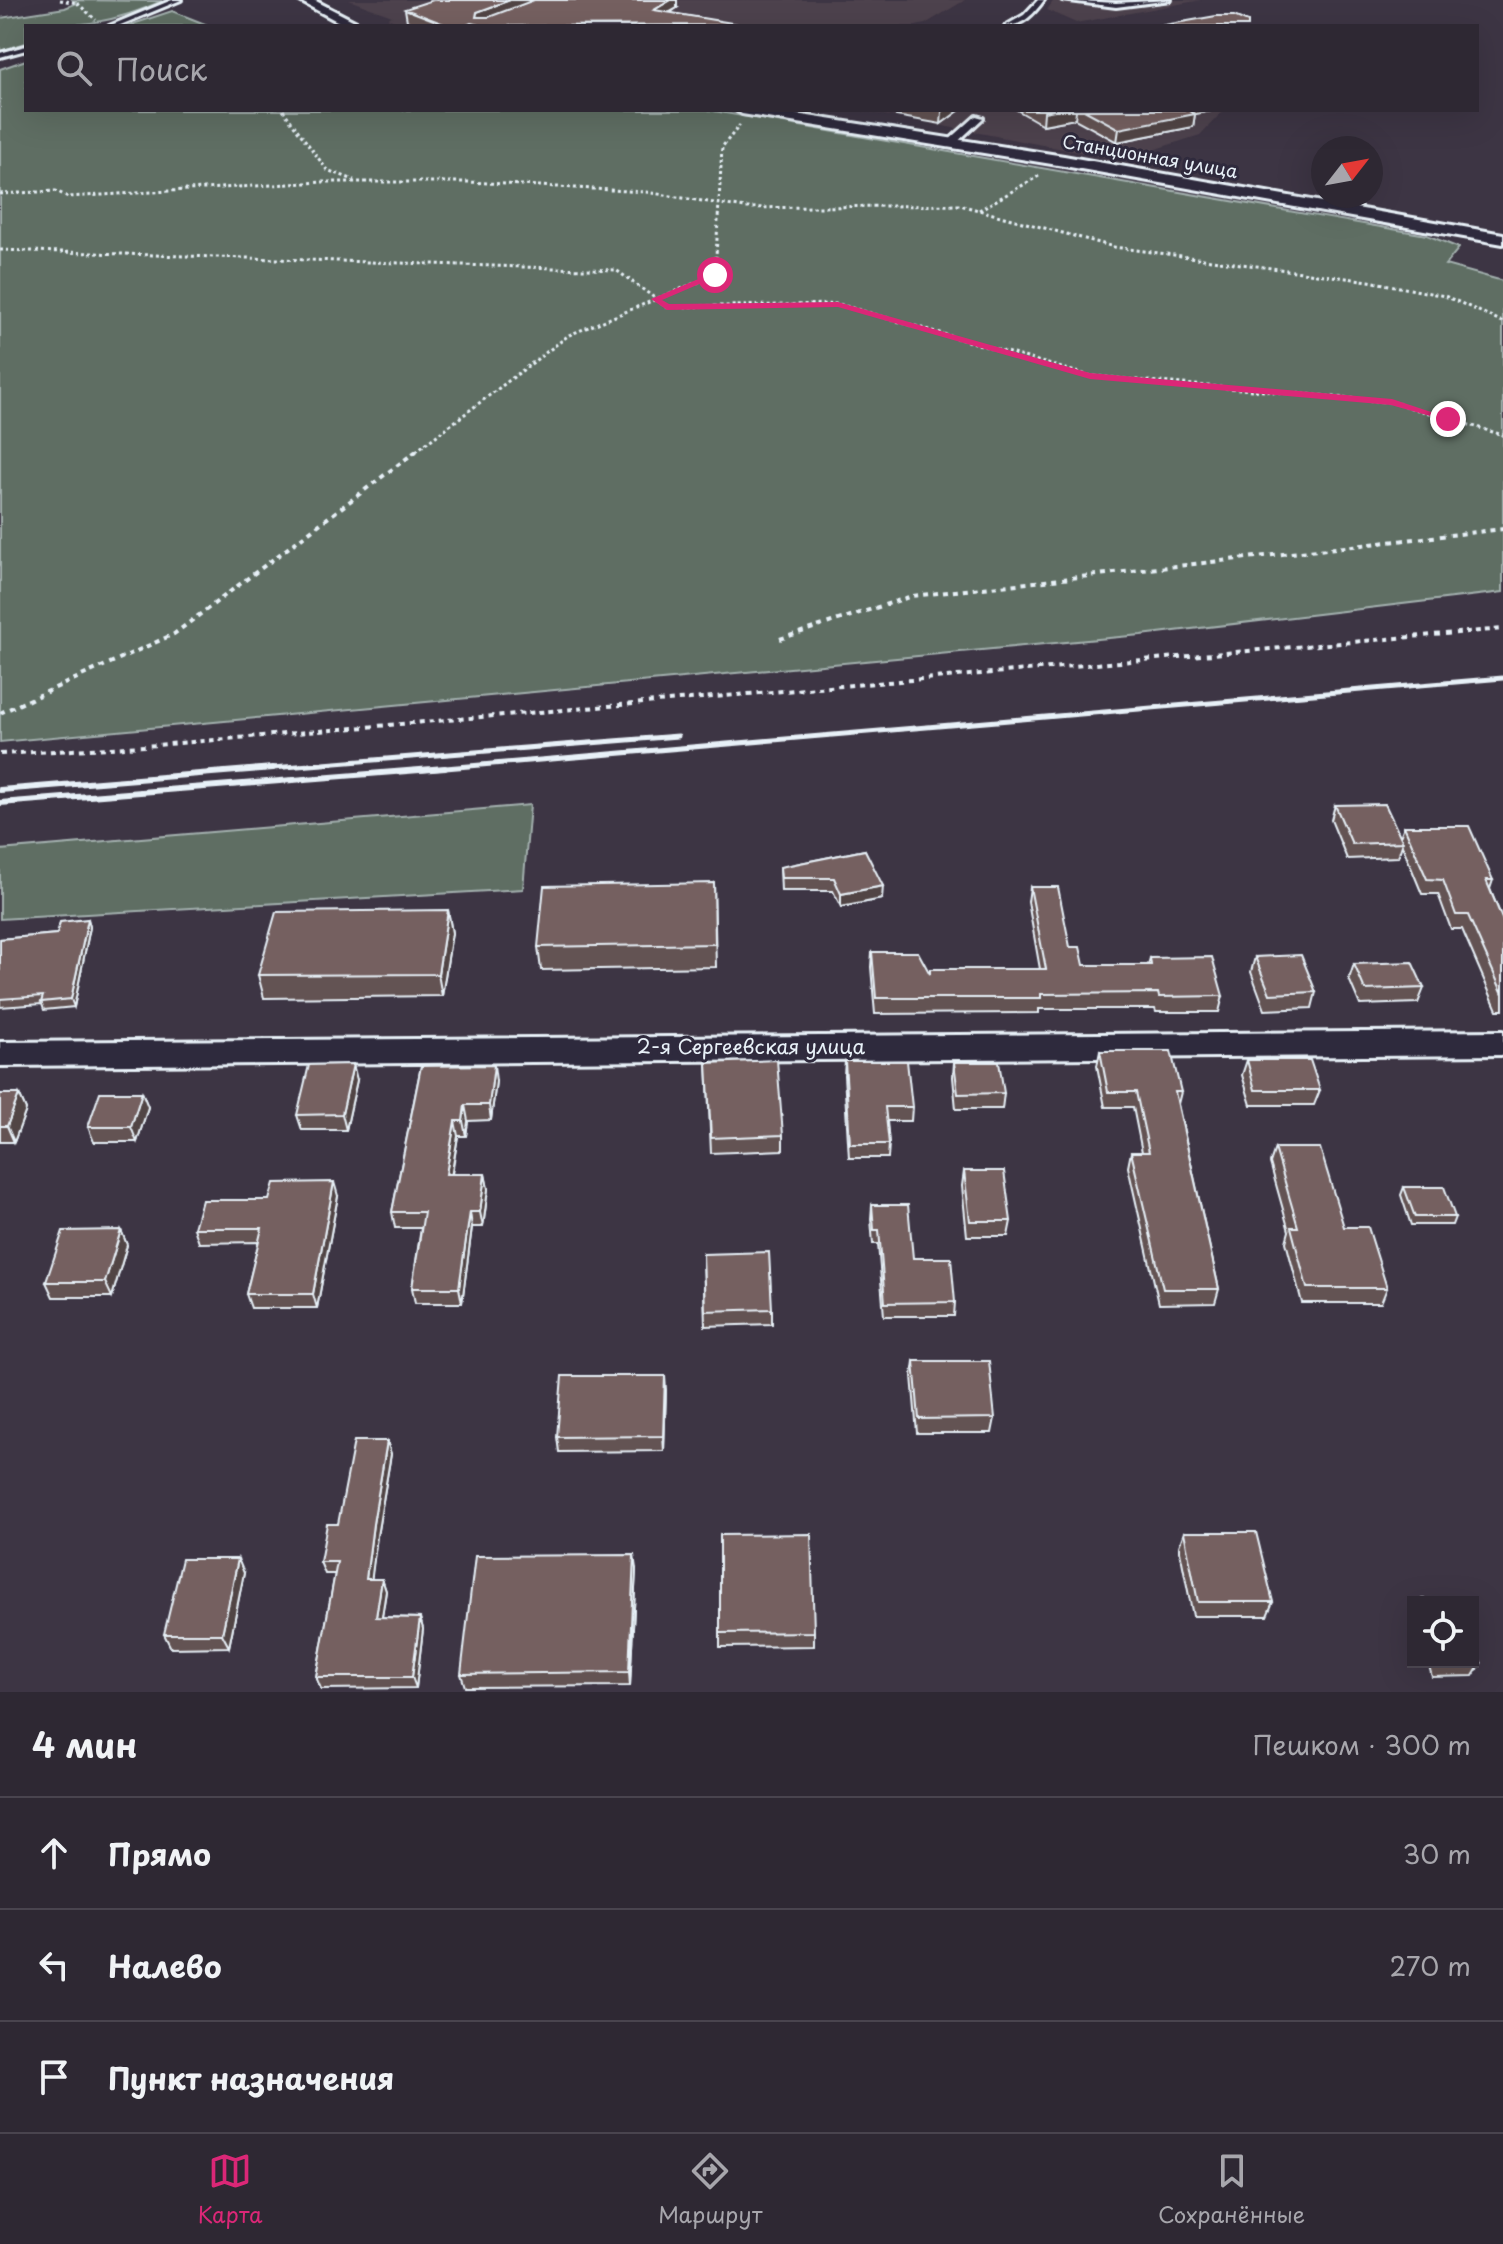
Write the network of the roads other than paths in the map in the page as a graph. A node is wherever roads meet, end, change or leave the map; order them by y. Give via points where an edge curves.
1 (178, 0) edge
2 (304, 0) edge
3 (1041, 0) edge
4 (1065, 0) edge
5 (1168, 0) edge
6 (117, 24) edge
7 (353, 24) edge
8 (1014, 24) edge
9 (24, 49) edge
10 (0, 55) edge
11 (755, 112) edge
12 (979, 118) dead end
13 (950, 144) junction
14 (1503, 239) edge
15 (1503, 1043) edge
16 (0, 1054) edge

1 - 6 lane
2 - 7 street
3 - 8 lane
4 - 5 lane via 1116,5
9 - 10 lane
11 - 13 street, Станционная улица
12 - 13 lane
13 - 14 street, Станционная улица
15 - 16 street, 2-я Сергеевская улица

